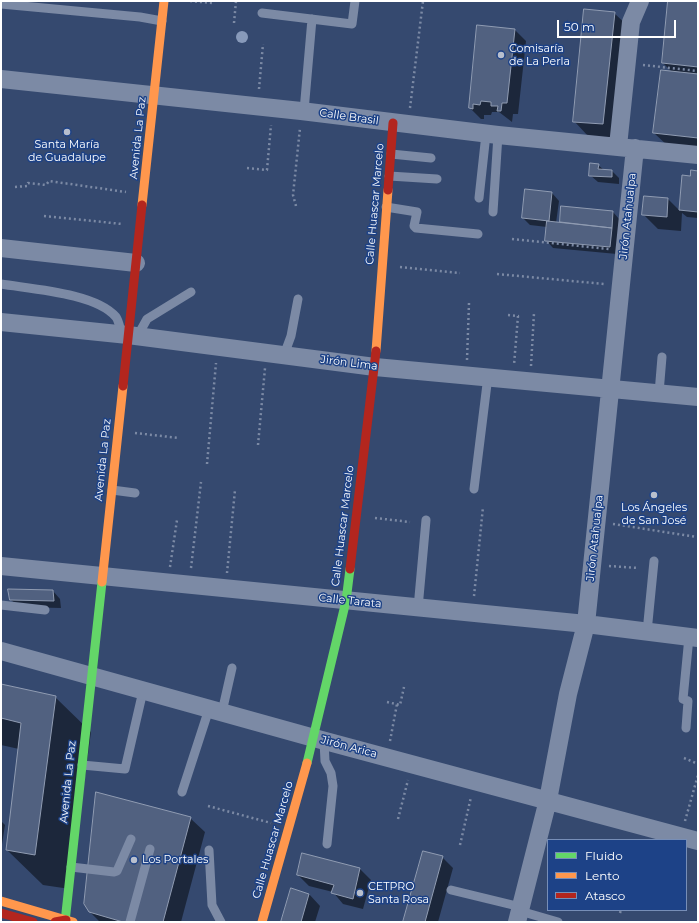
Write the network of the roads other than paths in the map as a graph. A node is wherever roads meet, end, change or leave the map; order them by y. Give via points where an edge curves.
1 (164, 1) edge
2 (355, 1) edge
3 (640, 1) edge
4 (1, 4) edge
5 (262, 13) dead end
6 (312, 19) junction
7 (162, 21) junction
8 (1, 79) edge
9 (154, 95) junction
10 (303, 111) junction
11 (400, 124) junction
12 (492, 135) junction
13 (627, 147) junction
14 (391, 154) junction
15 (698, 155) edge
16 (431, 158) dead end
17 (390, 176) junction
18 (437, 179) dead end
19 (479, 198) dead end
20 (386, 207) junction
21 (494, 212) dead end
22 (478, 234) dead end
23 (1, 248) edge
24 (136, 263) junction
25 (1, 284) edge
26 (191, 292) dead end
27 (298, 299) dead end
28 (1, 322) edge
29 (129, 336) junction
30 (284, 355) junction
31 (662, 357) dead end
32 (374, 367) junction
33 (488, 376) junction
34 (610, 388) junction
35 (659, 393) junction
36 (698, 397) edge
37 (474, 489) dead end
38 (112, 490) junction
39 (135, 493) dead end
40 (426, 520) dead end
41 (654, 561) dead end
42 (1, 566) edge
43 (102, 576) junction
44 (346, 600) junction
45 (1, 605) edge
46 (418, 608) junction
47 (45, 610) dead end
48 (586, 624) junction
49 (647, 632) junction
50 (693, 637) edge
51 (1, 651) edge
52 (232, 668) dead end
53 (92, 676) junction
54 (143, 691) junction
55 (215, 711) junction
56 (686, 728) dead end
57 (319, 739) junction
58 (82, 765) junction
59 (182, 792) dead end
60 (548, 800) junction
61 (131, 839) dead end
62 (698, 841) edge
63 (327, 844) dead end
64 (150, 849) dead end
65 (209, 850) dead end
66 (71, 867) junction
67 (451, 890) dead end
68 (1, 901) edge
69 (1, 913) edge
70 (520, 913) edge
71 (68, 921) edge
72 (33, 922) edge
73 (55, 922) edge
74 (130, 922) edge
75 (221, 922) edge
76 (262, 922) edge
77 (558, 922) edge

1 - 7 main road, Avenida La Paz
2 - 6 lane via 352,24
3 - 13 street, Jirón Atahualpa via 631,22 627,64
4 - 7 lane
5 - 6 lane
6 - 10 lane
7 - 9 main road, Avenida La Paz
8 - 9 street, Calle Brasil
9 - 10 street, Calle Brasil
9 - 24 main road, Avenida La Paz
10 - 11 street, Calle Brasil
11 - 12 street, Calle Brasil
11 - 14 main road, Calle Huascar Marcelo
12 - 13 street, Calle Brasil
12 - 19 lane
12 - 21 lane
13 - 15 street, Calle Brasil
13 - 34 street, Jirón Atahualpa via 625,250
14 - 16 lane
14 - 17 main road, Calle Huascar Marcelo
17 - 18 lane
17 - 20 main road, Calle Huascar Marcelo
20 - 22 lane via 417,212 414,226 416,228
20 - 32 main road, Calle Huascar Marcelo
23 - 24 street
24 - 29 main road, Avenida La Paz
25 - 29 lane via 71,295 103,307 116,318
26 - 29 lane via 147,319
27 - 30 lane via 291,336
28 - 29 street, Jirón Lima
29 - 30 street, Jirón Lima
29 - 38 main road, Avenida La Paz
30 - 32 street, Jirón Lima
31 - 35 lane
32 - 33 street, Jirón Lima
32 - 44 main road, Calle Huascar Marcelo
33 - 34 street, Jirón Lima
33 - 37 lane
34 - 35 street, Jirón Lima
34 - 48 street, Jirón Atahualpa
35 - 36 street, Jirón Lima
38 - 39 lane
38 - 43 main road, Avenida La Paz
40 - 46 lane
41 - 49 lane
42 - 43 street, Calle Tarata
43 - 44 street, Calle Tarata
43 - 53 main road, Avenida La Paz
44 - 46 street, Calle Tarata
44 - 57 main road, Calle Huascar Marcelo
45 - 47 lane
46 - 48 street, Calle Tarata
48 - 49 street, Calle Tarata
48 - 60 street, Jirón Atahualpa via 568,694
49 - 50 street, Calle Tarata
50 - 56 lane via 683,699 688,701
51 - 53 street, Jirón Arica
52 - 55 lane
53 - 54 street, Jirón Arica
53 - 58 main road, Avenida La Paz
54 - 55 street, Jirón Arica
54 - 58 lane via 126,769
55 - 57 street, Jirón Arica
55 - 59 lane
57 - 60 street, Jirón Arica
57 - 63 lane via 333,786
57 - 76 main road, Calle Huascar Marcelo via 289,828
58 - 66 main road, Avenida La Paz
60 - 62 street, Jirón Arica
60 - 70 street, Jirón Atahualpa
61 - 66 lane via 117,871
64 - 74 lane
65 - 75 lane via 212,905
66 - 71 main road, Avenida La Paz
67 - 70 lane
68 - 71 main road
69 - 72 main road
70 - 77 lane
71 - 73 main road

